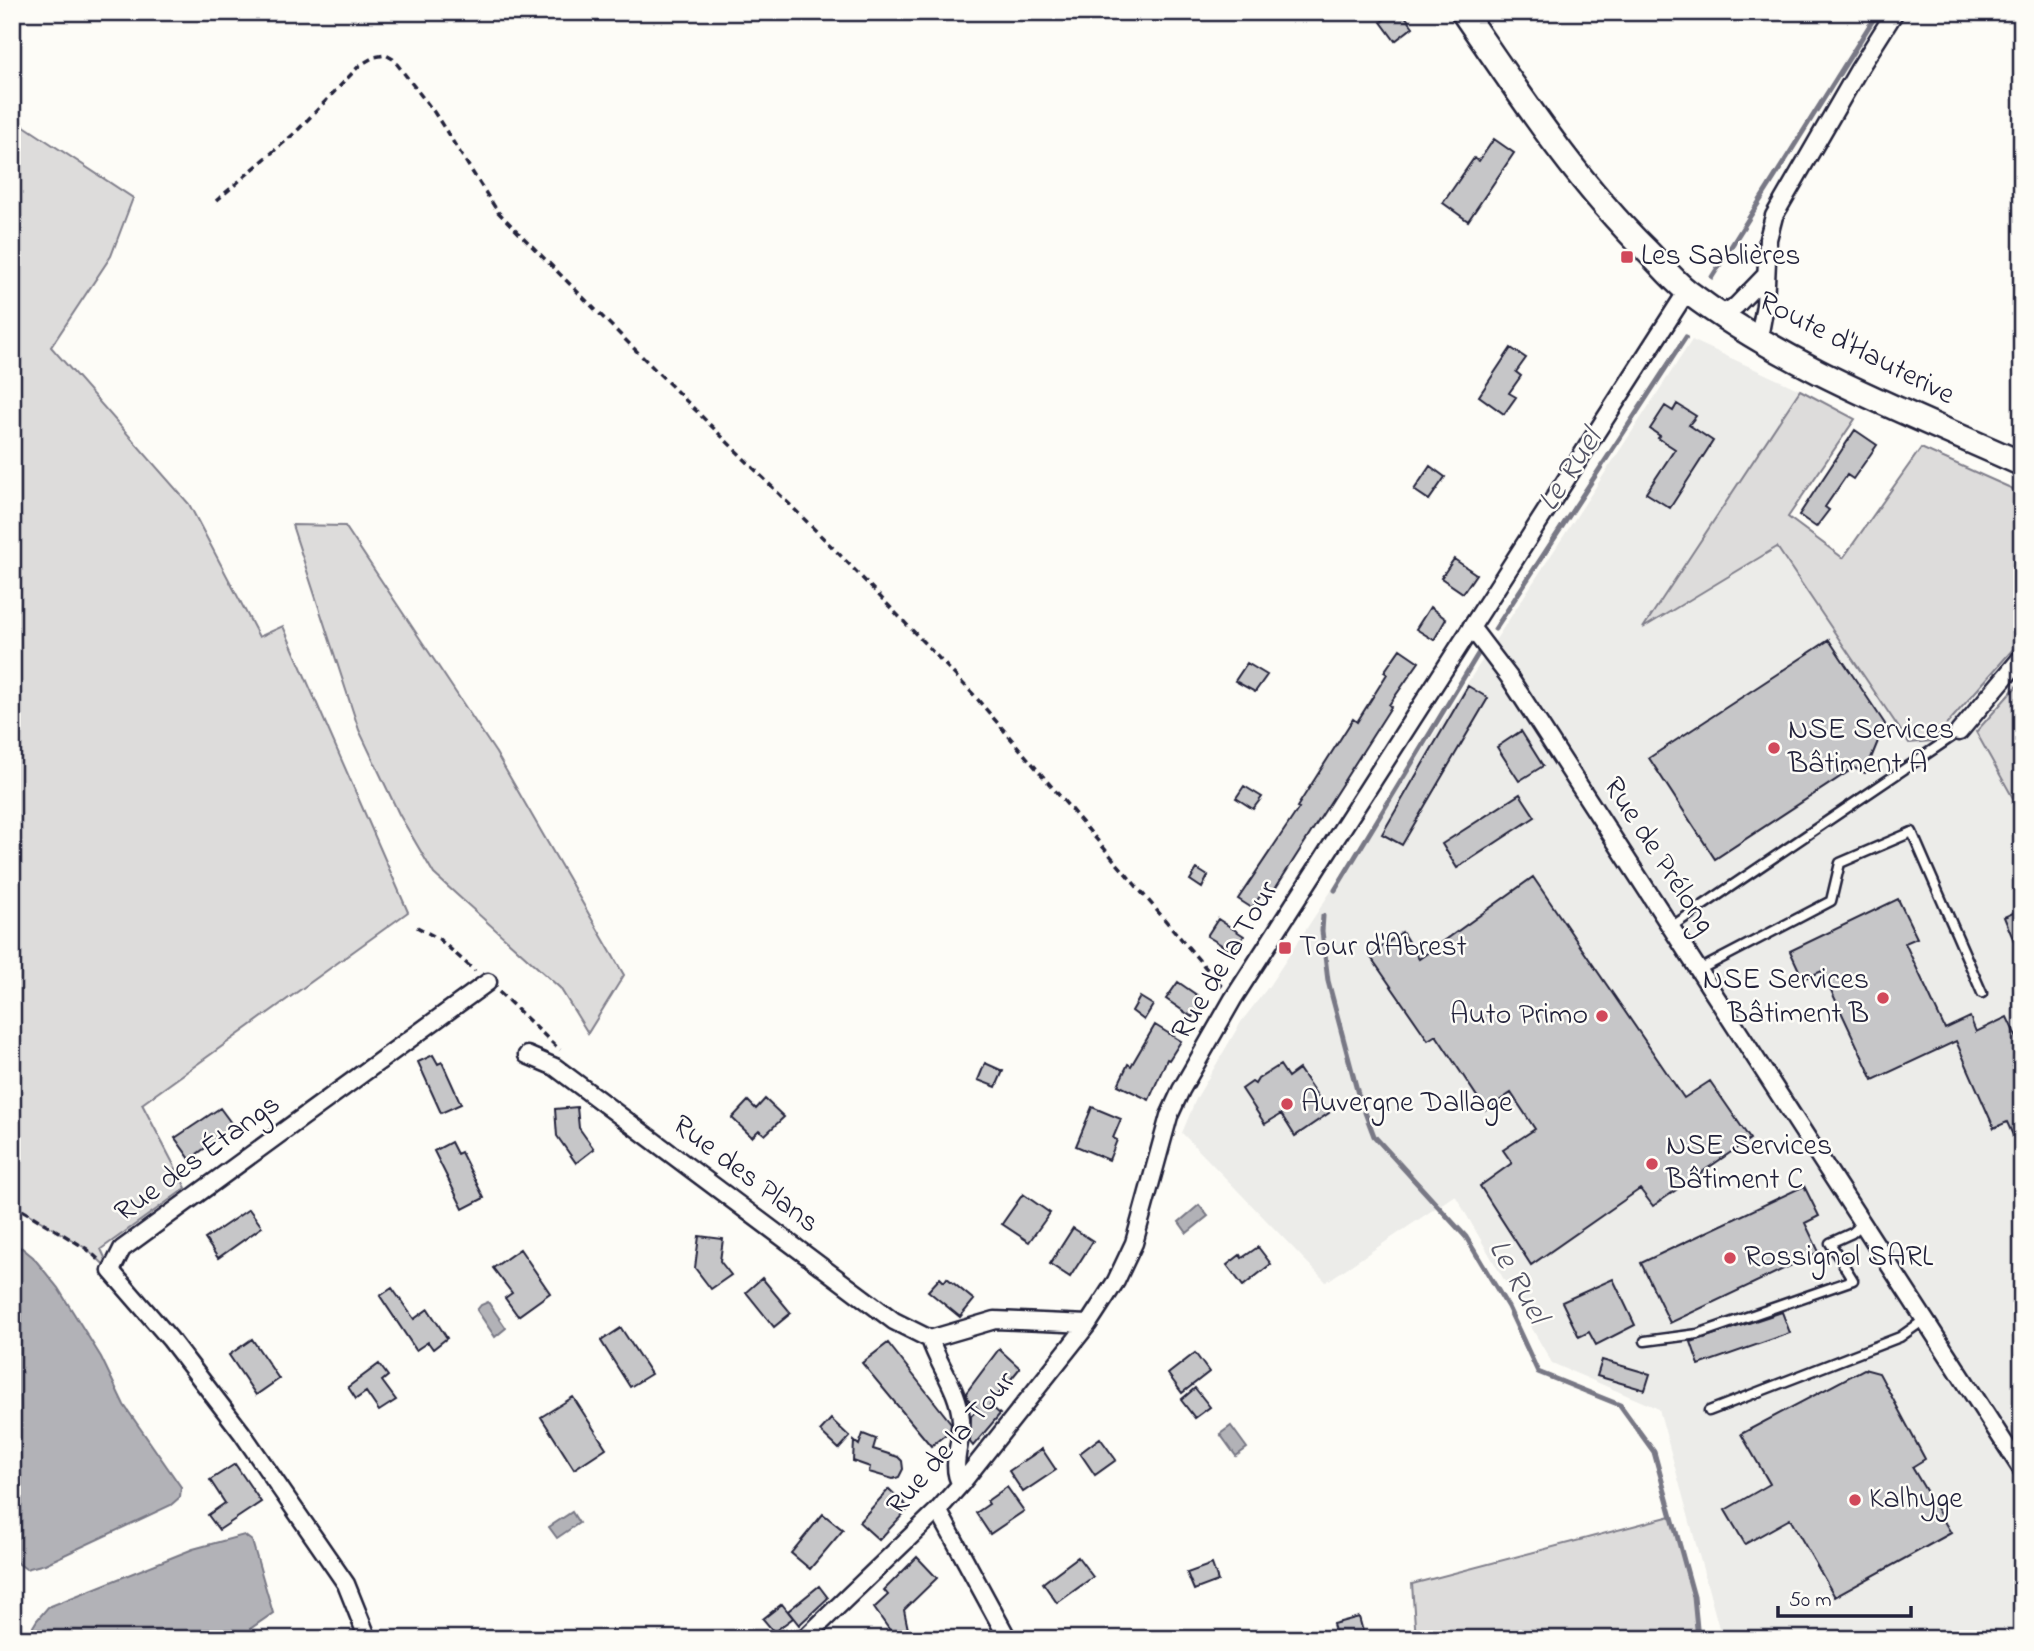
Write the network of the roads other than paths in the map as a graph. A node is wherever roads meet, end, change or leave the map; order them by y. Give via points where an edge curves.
1 (1463, 12) edge
2 (1895, 12) edge
3 (1765, 276) junction
4 (1686, 291) junction
5 (1720, 314) junction
6 (1759, 338) junction
7 (2022, 464) edge
8 (1471, 627) junction
9 (2022, 657) edge
10 (1959, 732) joint
11 (1671, 927) junction
12 (1699, 970) junction
13 (488, 982) road end
14 (1982, 993) dead end
15 (527, 1055) dead end
16 (1862, 1224) junction
17 (1924, 1320) junction
18 (1088, 1324) junction
19 (930, 1339) junction
20 (1644, 1341) dead end
21 (1710, 1411) dead end
22 (2022, 1470) edge
23 (961, 1484) junction
24 (938, 1510) junction
25 (368, 1639) edge
26 (804, 1639) edge
27 (1008, 1639) edge

1 - 4 main road, Route d'Hauterive via 1548,136 1617,222
2 - 3 street via 1774,216
3 - 5 street via 1736,306
3 - 6 street
4 - 5 main road, Route d'Hauterive
4 - 8 street, Rue de la Tour
5 - 6 main road, Route d'Hauterive
6 - 7 main road, Route d'Hauterive via 1854,389
8 - 11 street, Rue de Prélong via 1509,677
8 - 18 street, Rue de la Tour via 1233,999 1181,1090 1169,1116 1134,1243
9 - 10 street
10 - 11 lane
11 - 12 street, Rue de Prélong
12 - 14 lane via 1831,901 1840,863 1912,832
12 - 16 street, Rue de Prélong
13 - 25 street, Rue des Étangs via 122,1249 111,1271 242,1433 346,1584
15 - 19 street, Rue des Plans via 555,1067 894,1321
16 - 17 street, Rue de Prélong
16 - 20 lane via 1830,1243 1853,1280 1698,1334
17 - 21 lane via 1900,1336
17 - 22 street, Rue de Prélong
18 - 19 street via 995,1320
18 - 23 street, Rue de la Tour
19 - 23 street via 954,1389 961,1420 956,1476
23 - 24 street, Rue de la Tour
24 - 26 street, Rue de la Tour
24 - 27 street

